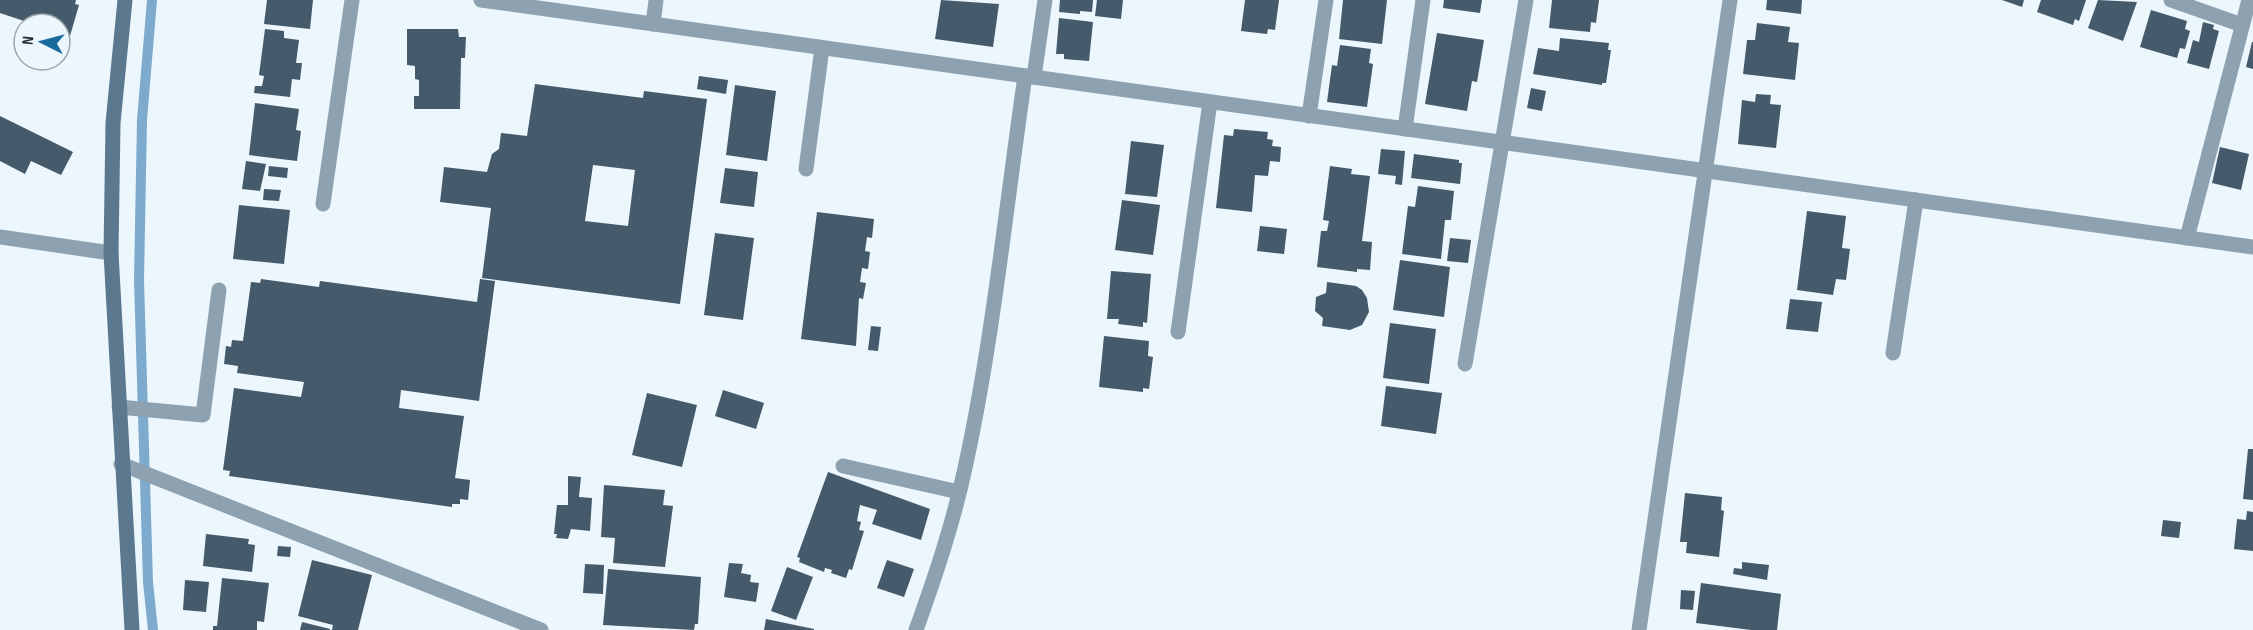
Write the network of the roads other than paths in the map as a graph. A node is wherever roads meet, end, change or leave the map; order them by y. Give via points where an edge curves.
1 (125, 0) edge
2 (352, 0) edge
3 (481, 0) edge
4 (656, 0) edge
5 (1044, 0) edge
6 (1326, 0) edge
7 (1423, 0) edge
8 (1526, 0) edge
9 (1730, 0) edge
10 (2171, 0) edge
11 (2249, 0) edge
12 (653, 24) junction
13 (2242, 25) junction
14 (822, 48) junction
15 (1030, 77) junction
16 (1210, 102) junction
17 (1310, 116) junction
18 (1405, 129) junction
19 (1501, 144) junction
20 (806, 169) dead end
21 (1704, 171) junction
22 (1916, 200) junction
23 (323, 204) dead end
24 (0, 237) edge
25 (2187, 238) junction
26 (2253, 247) edge
27 (111, 253) junction
28 (219, 290) dead end
29 (1178, 332) dead end
30 (1893, 353) dead end
31 (1465, 364) dead end
32 (119, 406) junction
33 (121, 464) junction
34 (843, 466) dead end
35 (959, 492) junction
36 (132, 630) edge
37 (541, 630) edge
38 (916, 630) edge
39 (1640, 630) edge

1 - 27 street via 113,123
2 - 23 street
3 - 12 street
4 - 12 street
5 - 15 street
6 - 17 street
7 - 18 street
8 - 19 street
9 - 21 street
10 - 13 street
11 - 13 street
12 - 14 street
13 - 25 street
14 - 15 street
14 - 20 street
15 - 16 street
15 - 35 street via 981,385
16 - 17 street
16 - 29 street
17 - 18 street
18 - 19 street
19 - 21 street
19 - 31 street
21 - 22 street
21 - 39 street
22 - 25 street
22 - 30 street
24 - 27 street
25 - 26 street
27 - 32 street
28 - 32 street via 203,415
32 - 33 street
33 - 36 street
33 - 37 street
34 - 35 street
35 - 38 street

